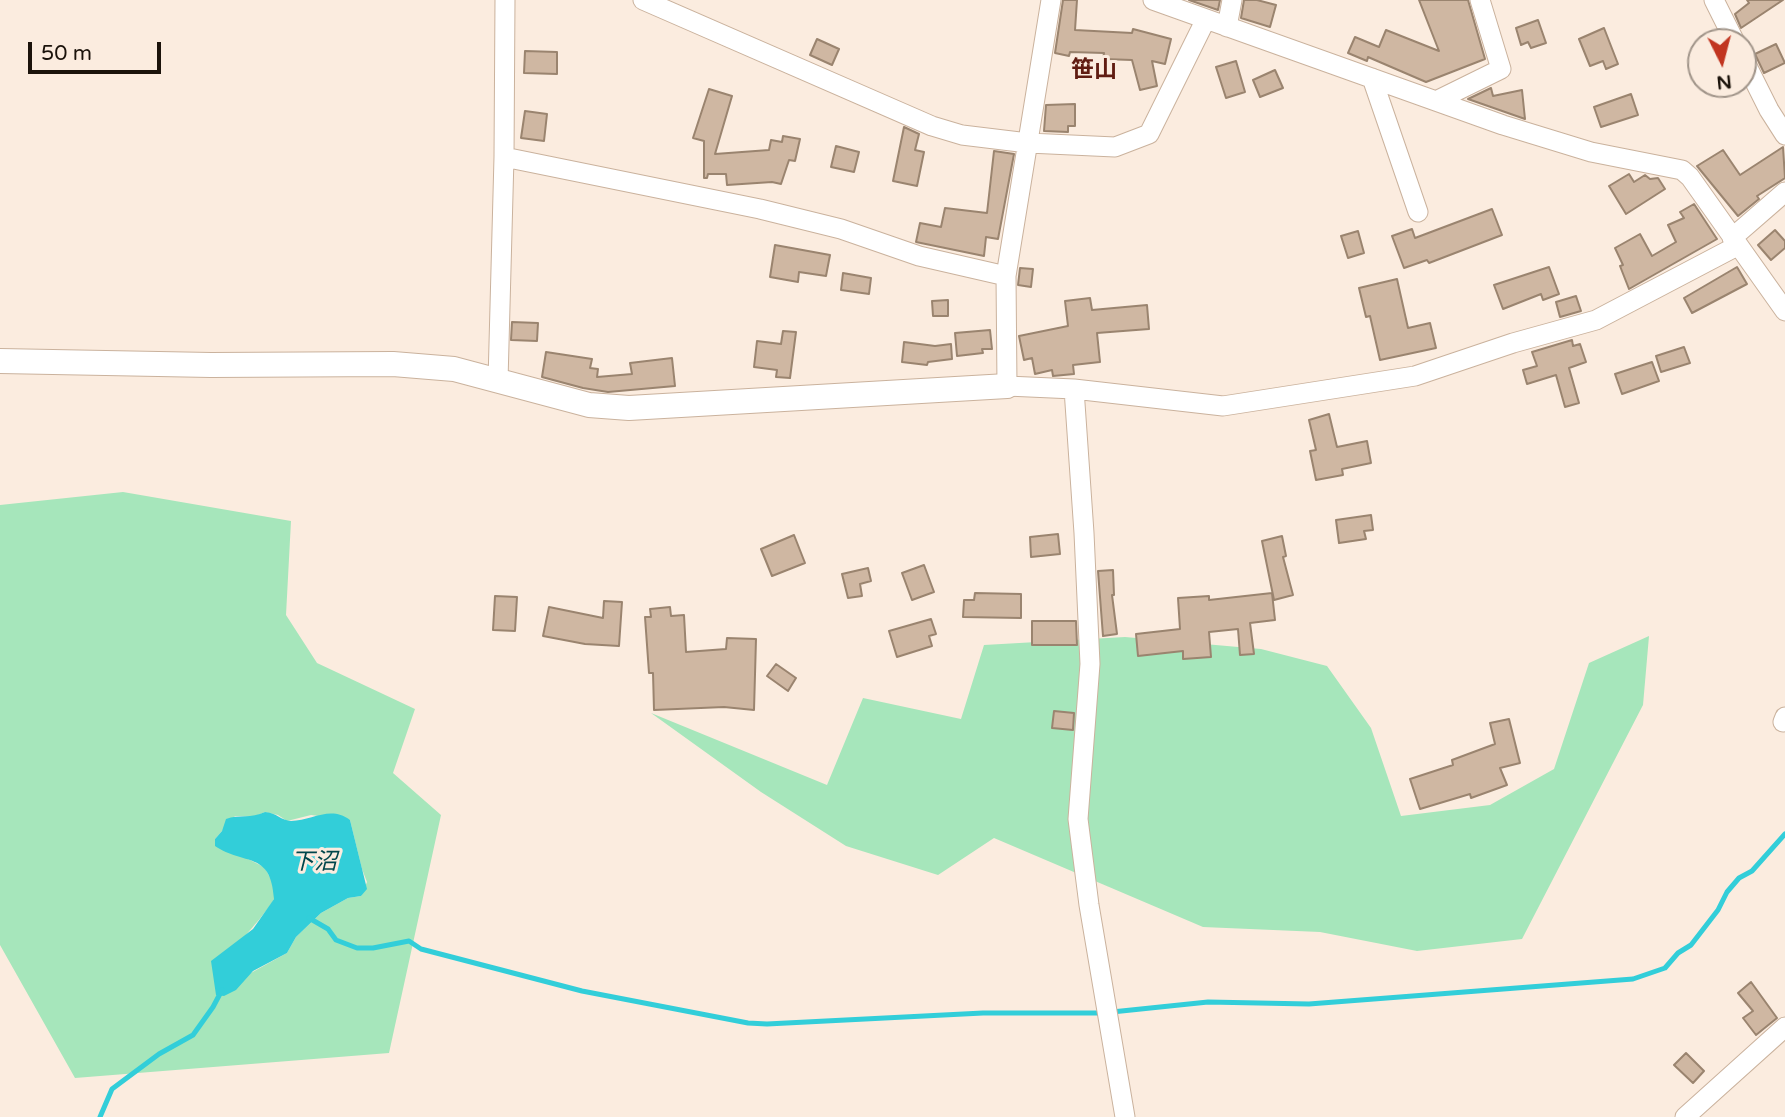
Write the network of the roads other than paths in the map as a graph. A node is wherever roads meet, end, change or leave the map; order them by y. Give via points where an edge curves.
1 (505, 0) edge
2 (643, 0) edge
3 (1051, 0) edge
4 (1153, 0) edge
5 (1232, 0) edge
6 (1480, 0) edge
7 (1714, 0) edge
8 (1206, 19) junction
9 (1227, 26) junction
10 (1728, 28) edge
11 (1372, 78) junction
12 (1757, 86) edge
13 (1436, 101) junction
14 (1785, 135) edge
15 (1028, 143) junction
16 (504, 158) junction
17 (1785, 192) edge
18 (1418, 212) dead end
19 (1735, 242) junction
20 (1006, 276) junction
21 (1785, 311) edge
22 (0, 361) edge
23 (498, 381) junction
24 (1007, 386) junction
25 (1074, 389) junction
26 (1785, 1027) edge
27 (1125, 1117) edge
28 (1685, 1117) edge

1 - 16 street
2 - 15 street via 932,126 962,135
3 - 15 street
4 - 8 street
5 - 9 street
6 - 13 street via 1501,69
7 - 10 street
8 - 9 street
8 - 15 street via 1149,134 1115,147
9 - 11 street
11 - 13 street
11 - 18 street
12 - 14 street
13 - 19 street via 1591,152 1682,170
15 - 20 street
16 - 20 street via 760,209 841,229 919,256
16 - 23 street
17 - 19 street
19 - 21 street
19 - 25 street via 1596,320 1415,376 1223,406
20 - 24 street
22 - 23 street via 393,364 454,369
23 - 24 street via 589,405 629,408
24 - 25 street
25 - 27 street via 1090,664 1078,819
26 - 28 street

